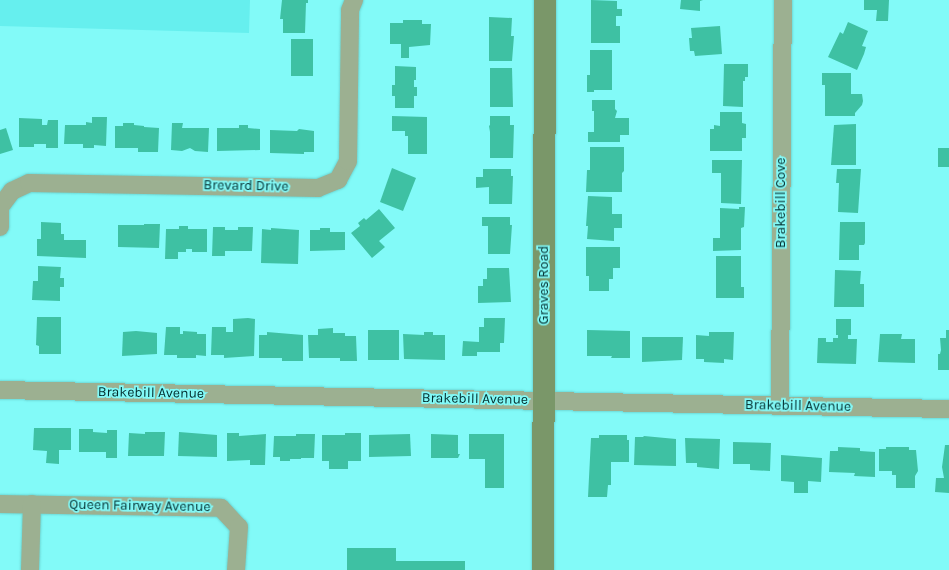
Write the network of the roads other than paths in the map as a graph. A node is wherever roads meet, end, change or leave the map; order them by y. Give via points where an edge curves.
1 (354, 0) edge
2 (545, 0) edge
3 (783, 0) edge
4 (0, 227) edge
5 (0, 390) edge
6 (544, 401) junction
7 (780, 405) junction
8 (949, 409) edge
9 (0, 504) edge
10 (32, 504) junction
11 (30, 570) edge
12 (236, 570) edge
13 (543, 570) edge

1 - 4 street, Brevard Drive via 350,10 348,161 338,180 318,188 29,183 12,191 0,207
2 - 6 street, Graves Road
3 - 7 street, Brakebill Cove
5 - 6 street, Brakebill Avenue
6 - 7 street, Brakebill Avenue
6 - 13 street, Graves Road
7 - 8 street, Brakebill Avenue
9 - 10 street, Queen Fairway Avenue
10 - 11 street
10 - 12 street, Queen Fairway Avenue via 221,508 239,528

